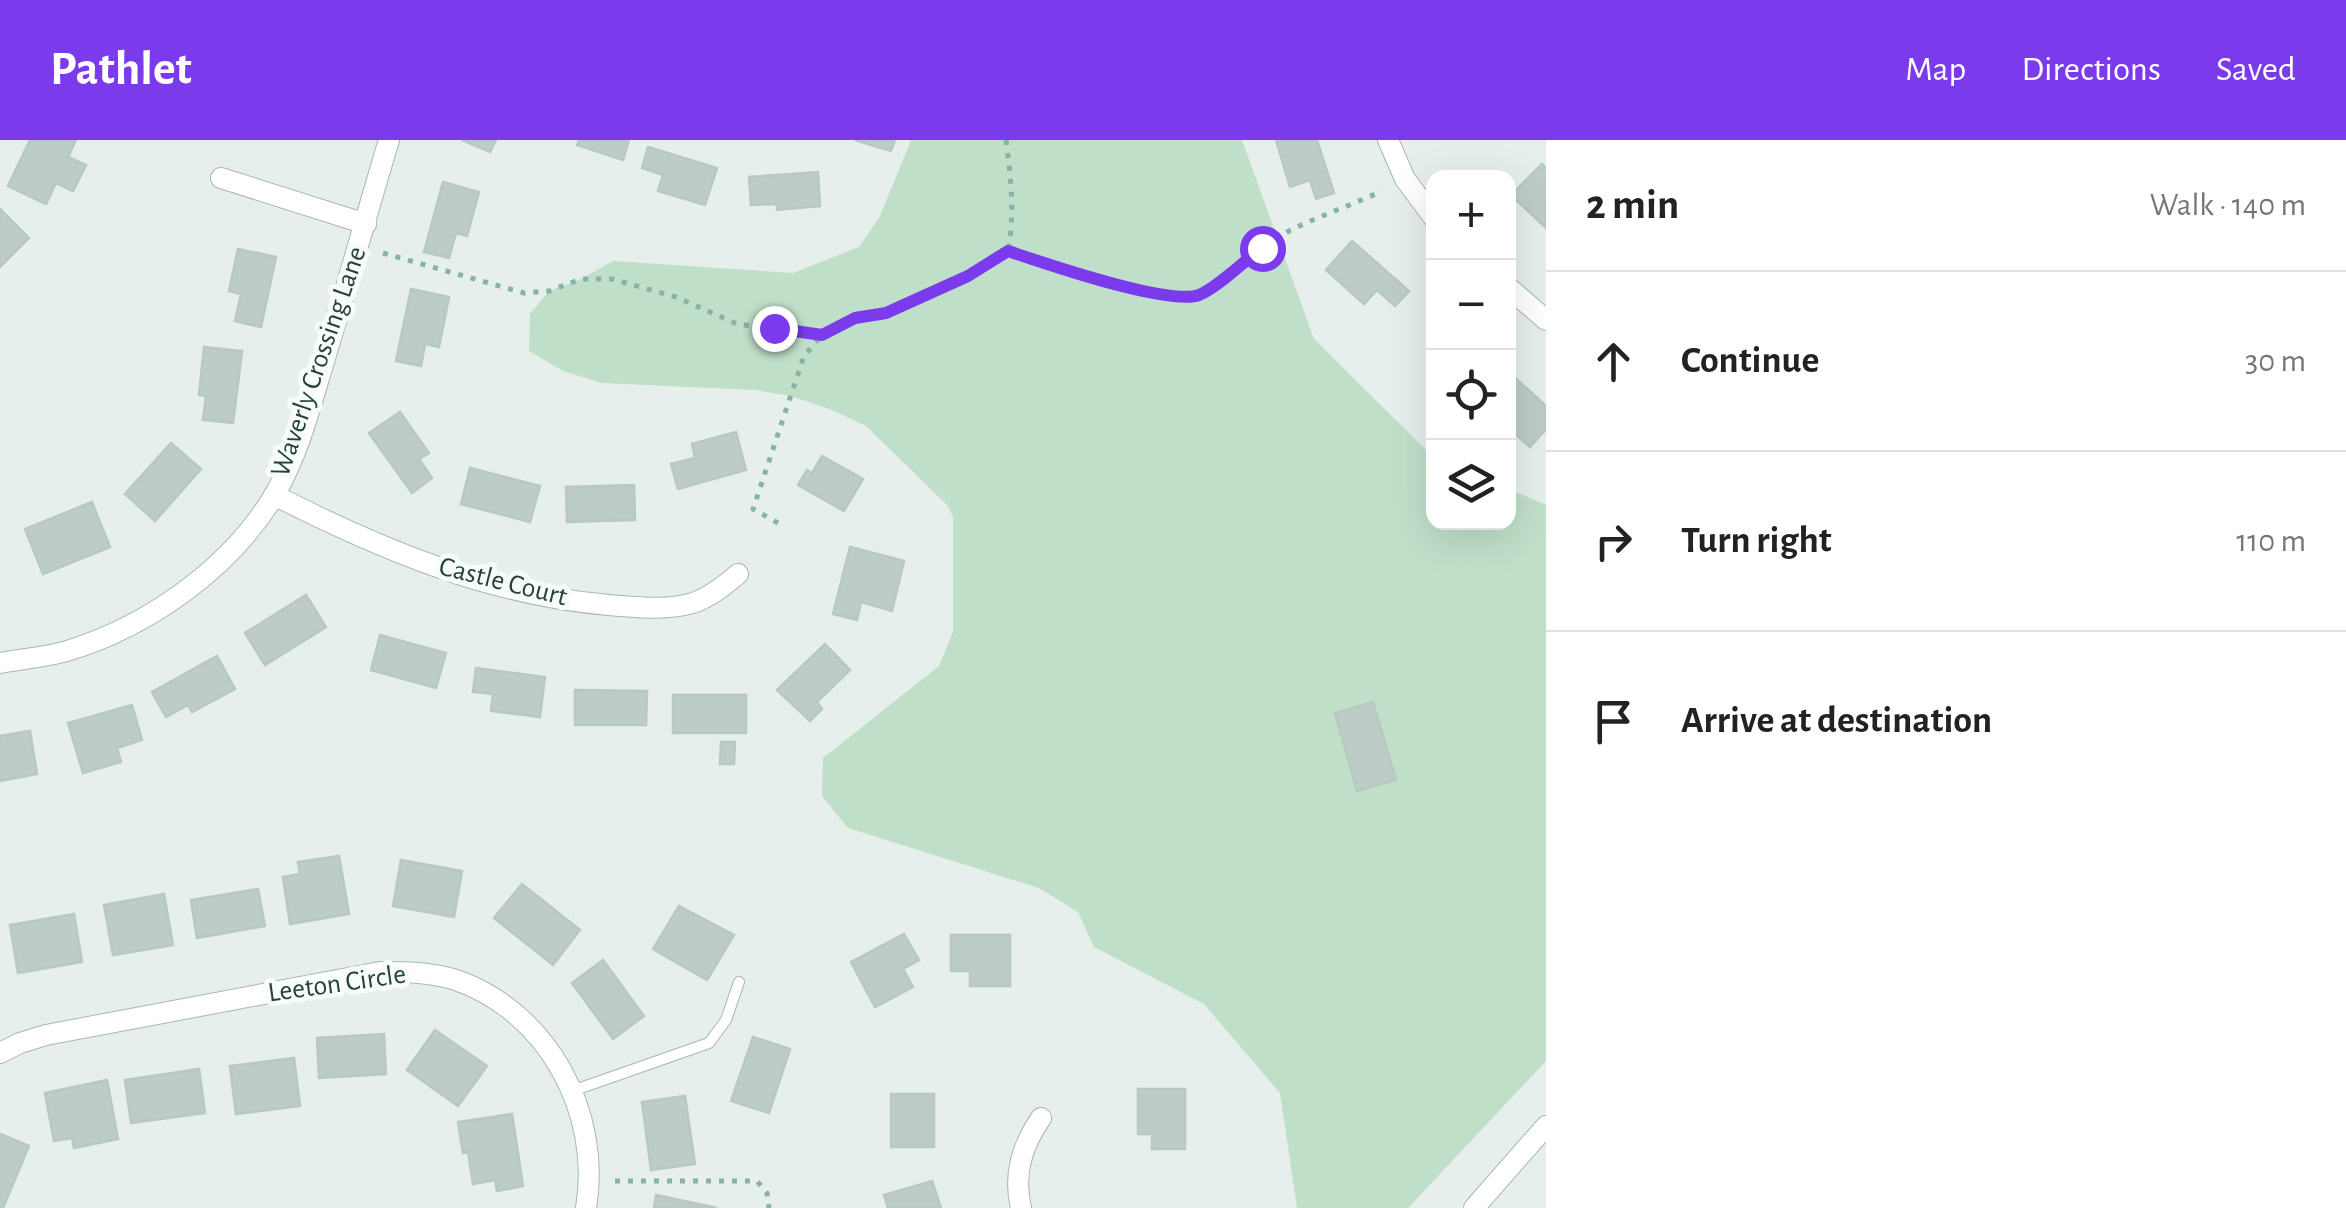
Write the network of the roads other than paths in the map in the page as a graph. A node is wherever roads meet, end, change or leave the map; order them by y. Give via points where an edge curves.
1 (389, 140) edge
2 (1388, 140) edge
3 (221, 178) dead end
4 (1426, 207) edge
5 (366, 224) junction
6 (1516, 295) edge
7 (1546, 320) edge
8 (274, 495) junction
9 (738, 574) dead end
10 (0, 663) edge
11 (739, 982) dead end
12 (0, 1053) edge
13 (572, 1091) junction
14 (1041, 1118) dead end
15 (1546, 1126) edge
16 (586, 1208) edge
17 (1020, 1208) edge
18 (1474, 1208) edge

1 - 5 street, Waverly Crossing Lane
2 - 4 street
3 - 5 street
5 - 8 street, Waverly Crossing Lane via 312,402
6 - 7 street
8 - 9 street, Castle Court via 403,556 528,593 673,608 697,602
8 - 10 street, Waverly Crossing Lane via 226,554 152,613 65,652
11 - 13 lane via 710,1043
12 - 13 street, Leeton Circle via 46,1035 168,1011 380,972 416,972 454,979 507,1006 555,1057
13 - 16 street, Leeton Circle via 588,1152
14 - 17 street via 1018,1165
15 - 18 street

